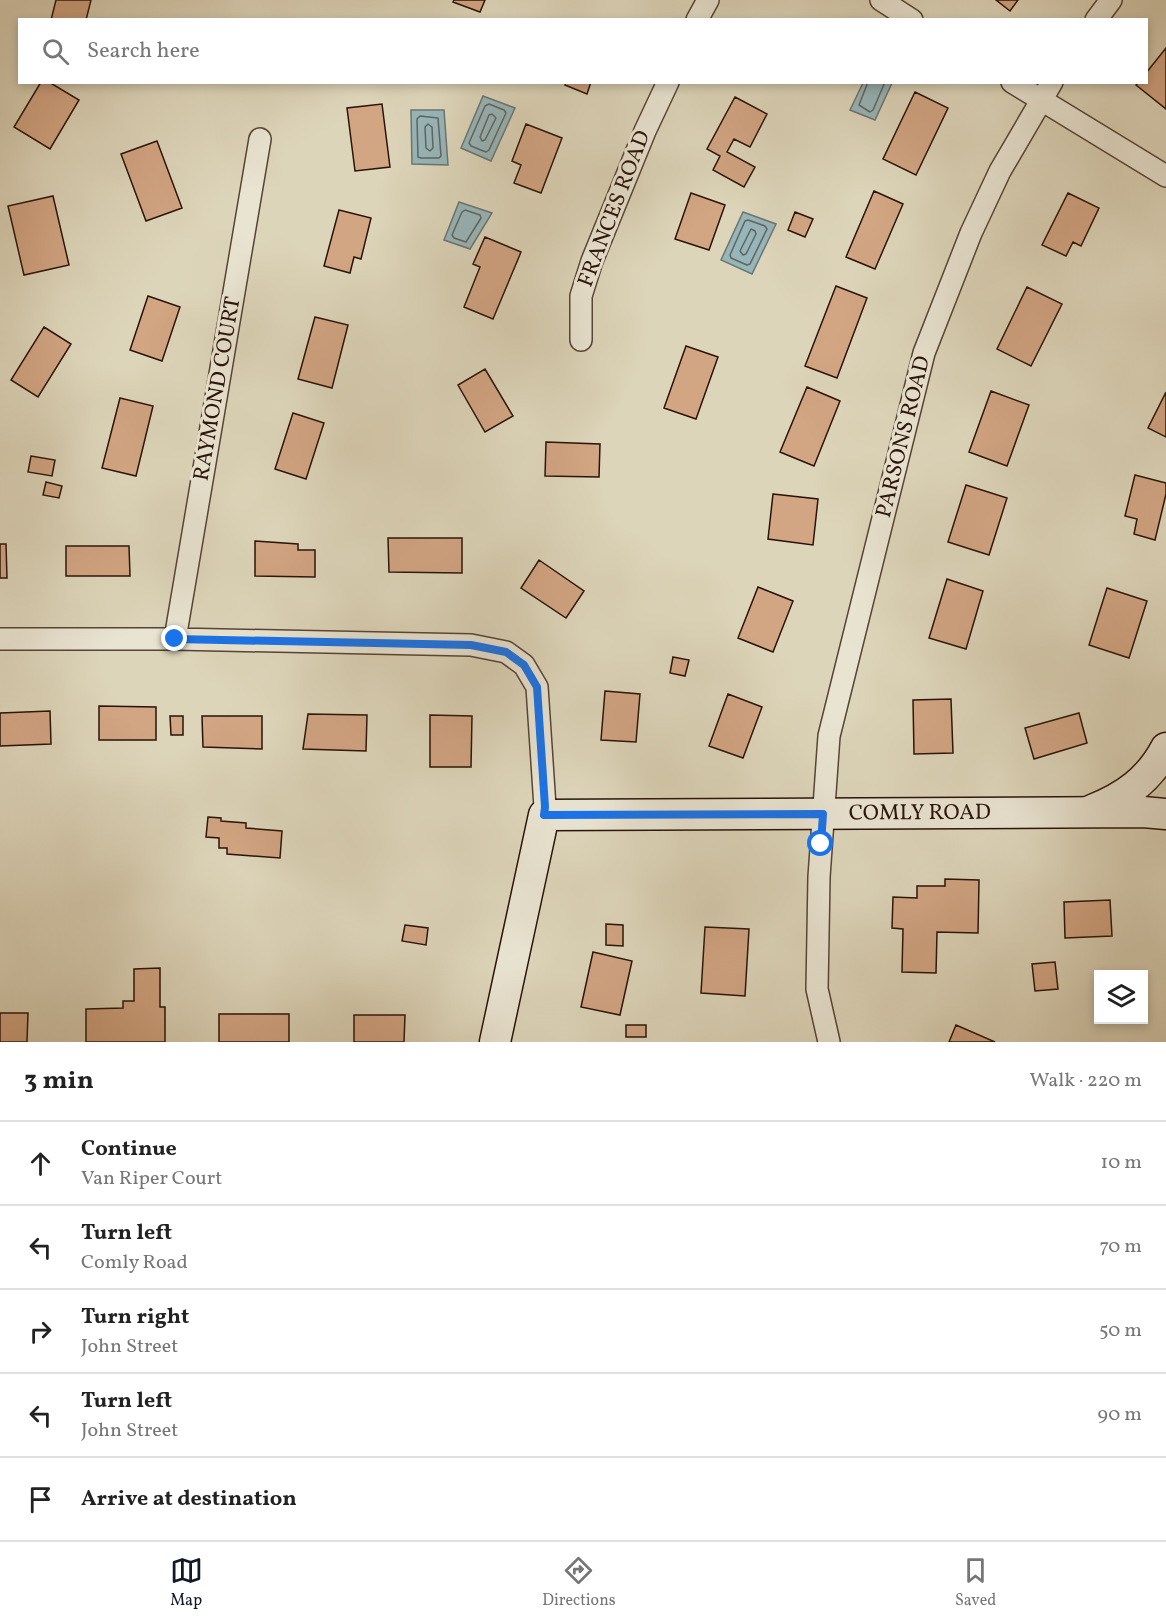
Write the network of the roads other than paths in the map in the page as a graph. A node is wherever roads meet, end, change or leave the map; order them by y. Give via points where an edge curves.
1 (708, 0) edge
2 (881, 0) edge
3 (1112, 0) edge
4 (698, 18) edge
5 (909, 18) edge
6 (1098, 18) edge
7 (667, 84) edge
8 (1015, 84) edge
9 (1051, 84) edge
10 (1040, 100) junction
11 (260, 139) dead end
12 (1166, 176) edge
13 (581, 340) dead end
14 (0, 639) edge
15 (175, 639) junction
16 (1166, 748) edge
17 (1084, 813) junction
18 (823, 814) junction
19 (1166, 814) edge
20 (544, 815) junction
21 (495, 1042) edge
22 (829, 1042) edge

1 - 4 street
2 - 5 street
3 - 6 street
7 - 13 street, FRANCES ROAD via 592,261 581,296
8 - 10 street
9 - 10 street, PARSONS ROAD
10 - 12 street
10 - 18 street, PARSONS ROAD via 970,233 924,353 829,736
11 - 15 street, RAYMOND COURT
14 - 15 street
15 - 20 street via 471,645 506,652 524,665 537,687
16 - 17 main road via 1131,790 1116,801
17 - 18 main road, COMLY ROAD
17 - 19 main road, COMLY ROAD
18 - 20 main road, COMLY ROAD
18 - 22 street, PARSONS ROAD via 817,989
20 - 21 main road

